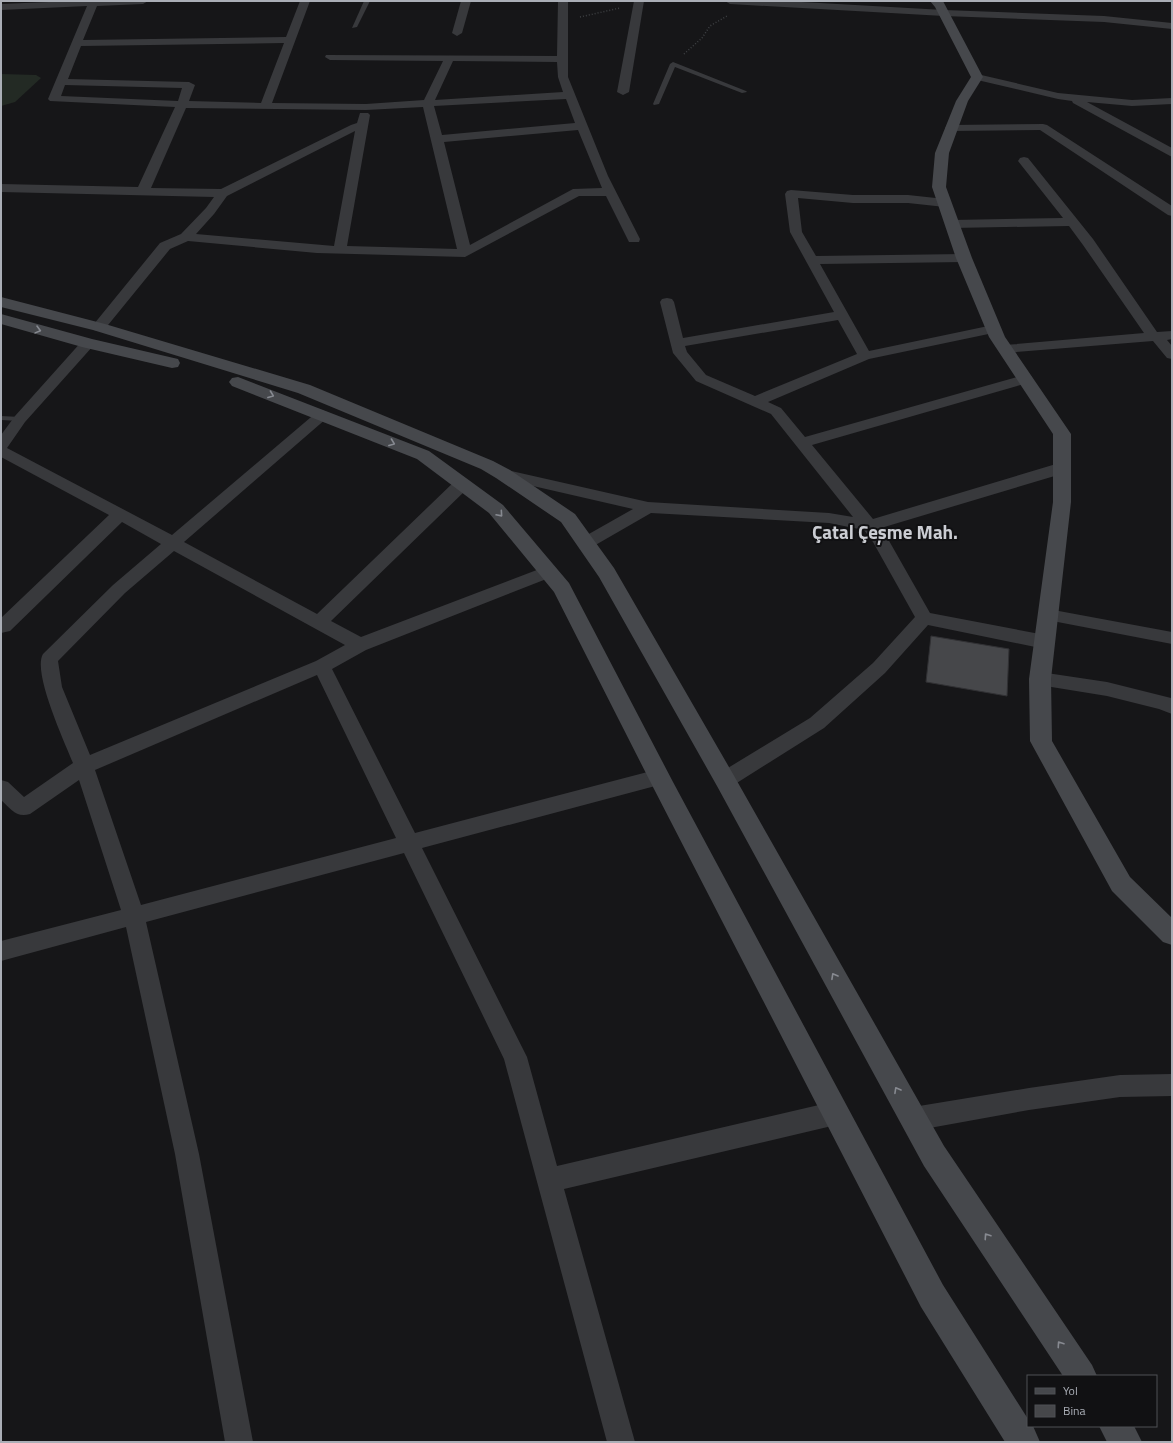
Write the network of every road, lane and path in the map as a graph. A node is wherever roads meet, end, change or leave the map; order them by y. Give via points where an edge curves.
1 (143, 1) edge
2 (305, 1) edge
3 (367, 1) edge
4 (466, 1) edge
5 (563, 1) edge
6 (730, 1) edge
7 (94, 2) edge
8 (752, 2) junction
9 (638, 3) edge
10 (940, 5) edge
11 (1, 7) edge
12 (562, 22) junction
13 (1155, 24) junction
14 (1172, 26) edge
15 (354, 27) dead end
16 (1172, 32) edge
17 (457, 33) dead end
18 (291, 40) junction
19 (78, 43) junction
20 (330, 57) dead end
21 (449, 59) junction
22 (563, 59) junction
23 (672, 64) junction
24 (976, 77) junction
25 (61, 82) junction
26 (623, 92) dead end
27 (744, 92) dead end
28 (570, 95) junction
29 (1071, 97) junction
30 (1172, 101) edge
31 (428, 103) junction
32 (182, 104) junction
33 (656, 104) dead end
34 (264, 106) junction
35 (366, 107) junction
36 (362, 126) junction
37 (582, 126) junction
38 (951, 128) junction
39 (437, 139) junction
40 (1172, 153) edge
41 (1024, 161) dead end
42 (1, 188) edge
43 (143, 191) junction
44 (611, 192) junction
45 (223, 193) junction
46 (945, 203) junction
47 (1172, 212) edge
48 (1072, 222) junction
49 (952, 224) junction
50 (186, 237) junction
51 (634, 239) dead end
52 (340, 250) junction
53 (465, 253) junction
54 (964, 258) junction
55 (812, 260) junction
56 (1, 302) edge
57 (667, 302) dead end
58 (843, 315) junction
59 (1, 319) edge
60 (993, 328) junction
61 (93, 335) junction
62 (1172, 335) edge
63 (1155, 336) junction
64 (677, 344) junction
65 (1005, 349) junction
66 (1172, 354) edge
67 (865, 356) junction
68 (1026, 379) junction
69 (755, 402) junction
70 (322, 415) junction
71 (1, 418) edge
72 (20, 419) junction
73 (802, 443) junction
74 (1, 446) edge
75 (1, 451) edge
76 (1062, 468) junction
77 (503, 474) junction
78 (462, 484) junction
79 (648, 507) junction
80 (120, 514) junction
81 (870, 526) junction
82 (172, 543) junction
83 (586, 544) junction
84 (548, 572) junction
85 (1048, 615) junction
86 (924, 618) junction
87 (319, 623) junction
88 (1, 627) edge
89 (1172, 638) edge
90 (1045, 642) junction
91 (360, 645) junction
92 (322, 666) junction
93 (1040, 679) junction
94 (1172, 707) edge
95 (84, 766) junction
96 (659, 777) junction
97 (725, 780) junction
98 (1, 788) edge
99 (409, 843) junction
100 (134, 916) junction
101 (1172, 934) edge
102 (1, 951) edge
103 (1172, 1085) edge
104 (836, 1113) junction
105 (913, 1119) junction
106 (549, 1180) junction
107 (1080, 1375) edge
108 (1116, 1427) edge
109 (239, 1442) edge
110 (621, 1442) edge
111 (1024, 1442) edge
112 (1126, 1442) edge

1 - 7 street
2 - 18 street
3 - 15 lane
4 - 17 street
5 - 12 street
6 - 8 street
7 - 11 street
7 - 19 street
8 - 10 street
8 - 23 path via 710,26 702,38
9 - 12 path
9 - 26 street
10 - 13 street
10 - 24 street
12 - 22 street
13 - 14 street
13 - 16 street
18 - 19 street
18 - 34 street
19 - 25 street
20 - 21 street
21 - 22 street
21 - 31 street
22 - 28 street via 563,77
23 - 27 lane
23 - 33 lane
24 - 29 street
24 - 38 street via 962,101
25 - 32 street via 54,99
25 - 32 street via 189,85
28 - 31 street
28 - 37 street
29 - 30 street via 1132,103
29 - 40 street
31 - 35 street
31 - 39 street
32 - 34 street
32 - 43 street
34 - 35 street
35 - 36 street
36 - 45 street via 355,127
36 - 52 street
37 - 39 street
37 - 44 street
38 - 46 street via 942,153 939,187
38 - 47 street via 1043,127
39 - 53 street
41 - 48 street
42 - 43 street
43 - 45 street
44 - 51 street
44 - 53 street via 577,192
45 - 50 street
46 - 49 street
46 - 55 street via 791,194 796,232
48 - 49 street
48 - 63 street
49 - 54 street
50 - 52 street
50 - 61 street via 165,246
52 - 53 street
54 - 55 street
54 - 60 street
55 - 58 street
56 - 61 street
57 - 64 street
58 - 64 street
58 - 67 street
59 -> 61 street
60 - 65 street
60 - 67 street
61 -> 70 street via 213,373
61 - 72 street
61 - 77 street via 304,389
62 - 63 street
63 - 65 street
63 - 66 street
64 - 69 street via 680,353 701,378
65 - 68 street
67 - 69 street
68 - 73 street
68 - 76 street via 1062,434
69 - 73 street via 776,411
70 -> 78 street via 423,455
70 - 82 street
71 - 72 lane
72 - 74 street
73 - 81 street
75 - 80 street
76 - 81 street
76 - 85 street via 1062,502
77 - 79 street
77 - 83 street via 568,518
78 -> 84 street via 496,509
78 - 87 street
79 - 81 street via 829,518
79 - 83 street
80 - 82 street
80 - 88 street
81 - 86 street via 880,539
82 - 87 street
82 - 95 street via 119,589 49,659 53,687
83 - 97 street via 608,573
84 - 91 street
84 - 96 street via 562,588
85 - 89 street
85 - 90 street
86 - 90 street
86 - 97 street via 879,668 817,723
87 - 91 street
90 - 93 street
91 - 92 street
92 - 95 street
92 - 99 street
93 - 94 street via 1107,689
93 - 101 street via 1041,741 1121,884
95 - 98 street via 24,808
95 - 100 street
96 - 99 street
96 - 104 street
105 -> 97 street
99 - 100 street
99 - 106 street via 515,1057
100 - 102 street
100 - 109 street via 187,1154
103 - 105 street via 1120,1086
104 - 106 street
104 - 111 street via 932,1296
107 -> 105 street via 934,1156
106 - 110 street
108 - 112 street

